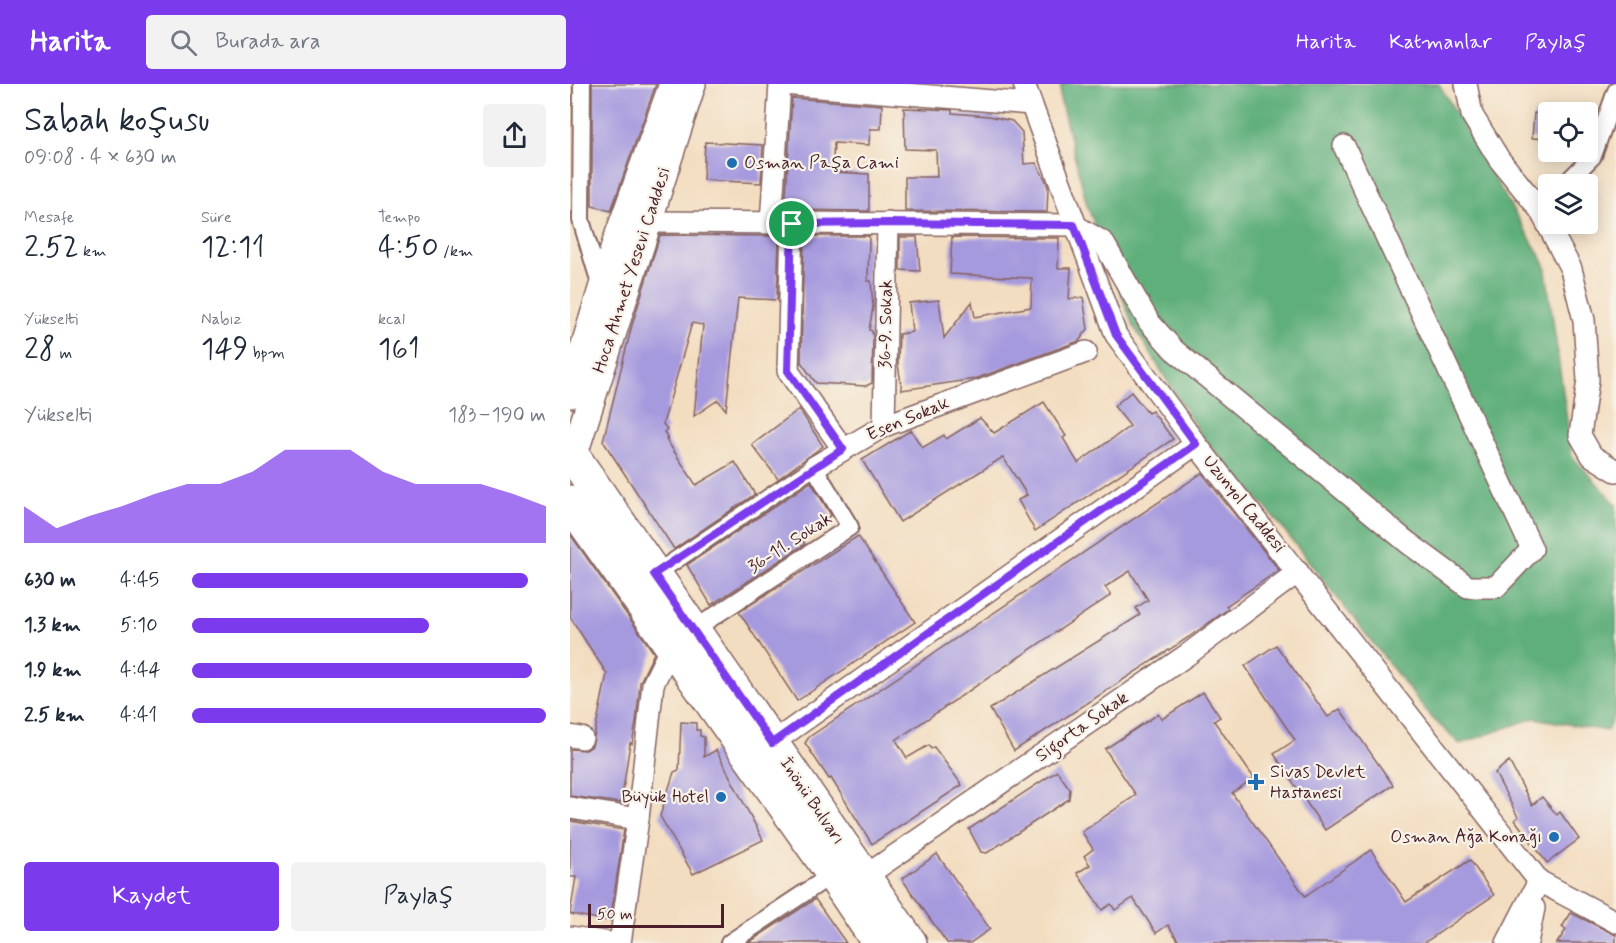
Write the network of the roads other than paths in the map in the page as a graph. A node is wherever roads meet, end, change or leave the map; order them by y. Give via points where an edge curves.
1 (582, 84) edge
2 (673, 84) edge
3 (693, 84) edge
4 (781, 84) edge
5 (1023, 84) edge
6 (1466, 84) edge
7 (1616, 91) edge
8 (1034, 94) edge
9 (1344, 146) dead end
10 (1575, 174) edge
11 (1538, 200) edge
12 (647, 222) junction
13 (888, 223) junction
14 (781, 224) junction
15 (1074, 225) junction
16 (1556, 234) edge
17 (602, 289) junction
18 (1086, 352) dead end
19 (570, 394) edge
20 (884, 426) junction
21 (1196, 444) junction
22 (843, 449) junction
23 (571, 454) edge
24 (814, 467) junction
25 (1616, 471) edge
26 (570, 502) edge
27 (1298, 572) junction
28 (654, 574) junction
29 (683, 637) junction
30 (772, 743) junction
31 (570, 808) edge
32 (639, 819) junction
33 (848, 876) junction
34 (1539, 881) junction
35 (1616, 922) edge
36 (570, 937) edge
37 (610, 943) edge
38 (620, 943) edge
39 (729, 943) edge
40 (879, 943) edge
41 (910, 943) edge
42 (1507, 943) edge
43 (1527, 943) edge

1 - 17 street via 581,220
2 - 17 street, Hoca Ahmet Yesevi Caddesi
3 - 12 street, Hoca Ahmet Yesevi Caddesi
4 - 8 street
4 - 14 street
5 - 8 street, Uzunyol Caddesi
6 - 11 street via 1472,115 1499,159
7 - 10 street via 1593,156
8 - 15 street, Uzunyol Caddesi
9 - 15 street via 1532,549 1496,587 1468,587 1407,542 1174,350 1149,322 1103,242
12 - 14 street
12 - 23 street, Hoca Ahmet Yesevi Caddesi
13 - 14 street
13 - 15 street
13 - 20 street, 36-9. Sokak
14 - 22 street via 788,371
15 - 21 street, Uzunyol Caddesi via 1116,335
16 - 25 street via 1571,269 1584,320 1588,380 1580,435 1592,456
17 - 19 street, Hoca Ahmet Yesevi Caddesi
18 - 20 street, Esen Sokak
20 - 22 street, Esen Sokak
21 - 27 street, Uzunyol Caddesi
21 - 30 street
22 - 24 street, Esen Sokak
23 - 28 main road, İnönü Bulvarı
24 - 28 street, Esen Sokak
24 - 29 street, 36-11. Sokak via 850,526
26 - 29 main road, İnönü Bulvarı
27 - 33 street, Sigorta Sokak via 1187,655
27 - 34 street, Uzunyol Caddesi
28 - 29 main road, İnönü Bulvarı
29 - 30 main road, İnönü Bulvarı
29 - 32 street via 652,684
29 - 33 main road, İnönü Bulvarı
30 - 33 main road, İnönü Bulvarı
31 - 32 street
32 - 38 street
33 - 39 street
33 - 40 main road, İnönü Bulvarı
33 - 41 main road, İnönü Bulvarı
34 - 35 street
34 - 42 street
34 - 43 street
36 - 37 street

